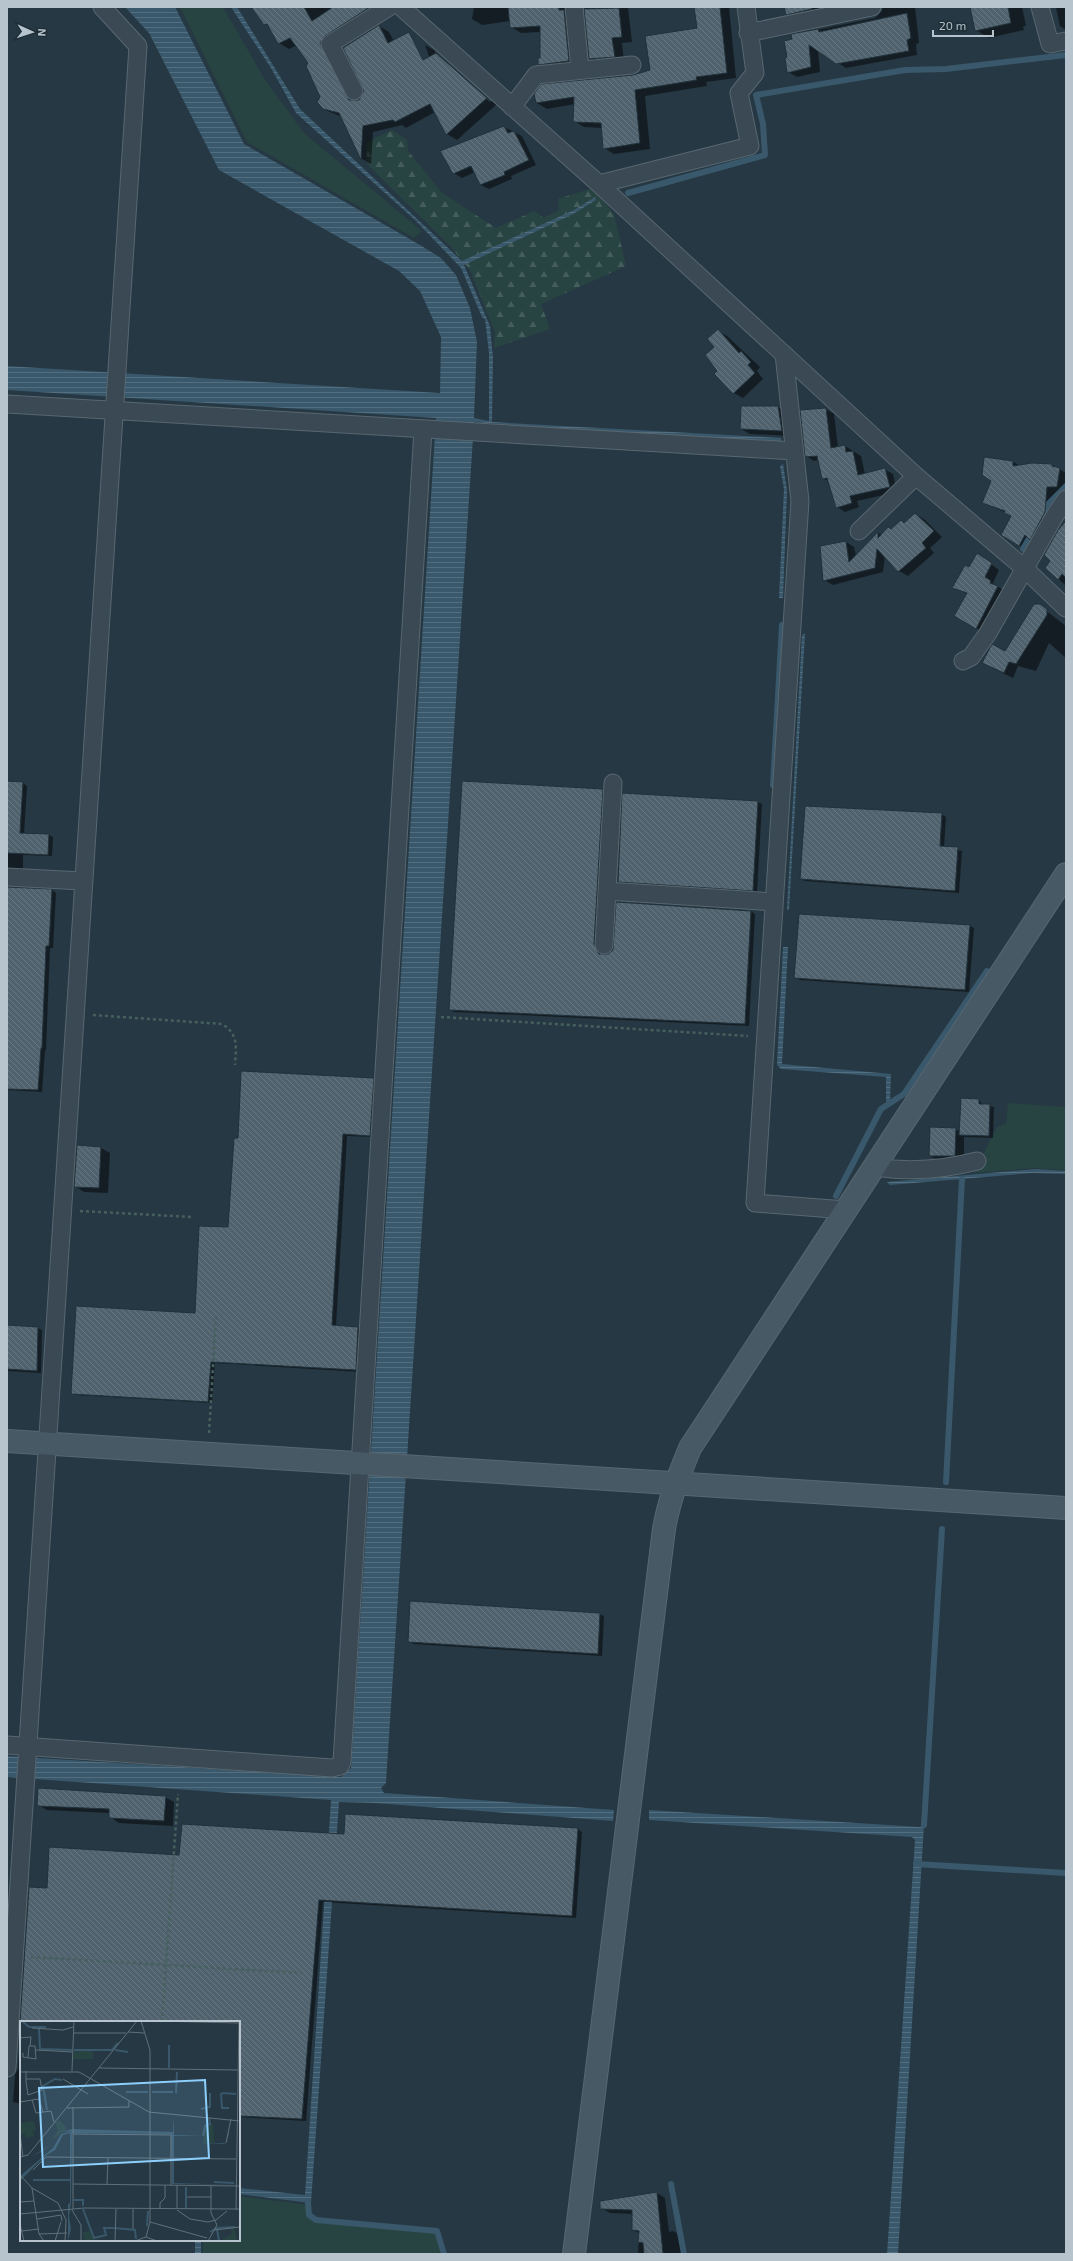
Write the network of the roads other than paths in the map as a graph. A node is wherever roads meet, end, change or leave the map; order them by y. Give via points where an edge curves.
1 (102, 7) edge
2 (389, 7) edge
3 (401, 7) edge
4 (574, 7) edge
5 (746, 7) edge
6 (872, 7) edge
7 (1040, 7) edge
8 (748, 33) junction
9 (1066, 41) edge
10 (632, 65) dead end
11 (580, 70) junction
12 (354, 91) dead end
13 (512, 107) junction
14 (599, 184) junction
15 (784, 354) junction
16 (7, 404) edge
17 (114, 410) junction
18 (423, 429) junction
19 (794, 452) junction
20 (916, 476) junction
21 (1066, 499) edge
22 (859, 531) dead end
23 (1024, 568) junction
24 (1066, 608) edge
25 (963, 661) dead end
26 (612, 782) dead end
27 (1066, 874) edge
28 (7, 877) edge
29 (82, 881) junction
30 (606, 891) junction
31 (774, 902) junction
32 (604, 944) dead end
33 (977, 1161) dead end
34 (874, 1167) junction
35 (846, 1210) junction
36 (7, 1441) edge
37 (48, 1444) junction
38 (364, 1464) junction
39 (676, 1483) junction
40 (1066, 1508) edge
41 (7, 1745) edge
42 (28, 1746) junction
43 (7, 2068) edge
44 (574, 2254) edge

1 - 17 street via 138,46
2 - 12 street via 330,44
3 - 13 street
4 - 11 street
5 - 8 street
6 - 8 street
7 - 9 street via 1050,44
8 - 14 street via 755,73 739,93 750,146
10 - 11 street
11 - 13 street via 536,75
13 - 14 street
14 - 15 street
15 - 19 street
15 - 20 street
16 - 17 street
17 - 18 street
17 - 29 street
18 - 19 street
18 - 38 street
19 - 31 street via 800,501
20 - 22 street
20 - 23 street
21 - 23 street
23 - 24 street
23 - 25 street via 988,633 971,656
26 - 30 street
27 - 34 street
28 - 29 street
29 - 37 street
30 - 31 street
30 - 32 street
31 - 35 street via 755,1203
33 - 34 street via 922,1171
34 - 35 street
35 - 39 street via 690,1448
36 - 37 street
37 - 38 street
37 - 42 street
38 - 39 street
38 - 42 street via 340,1766 332,1768
39 - 40 street
39 - 44 street via 664,1529
41 - 42 street
42 - 43 street

